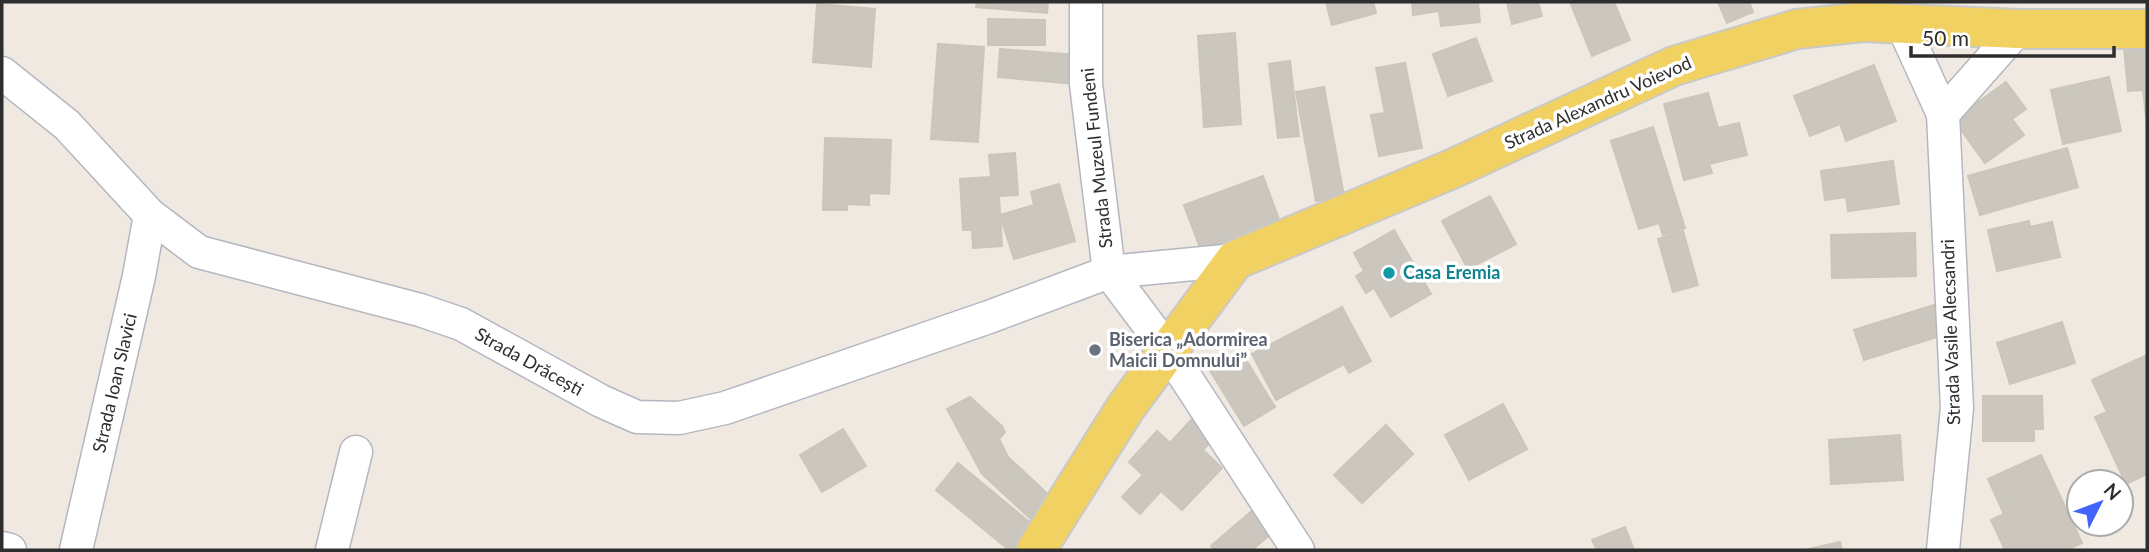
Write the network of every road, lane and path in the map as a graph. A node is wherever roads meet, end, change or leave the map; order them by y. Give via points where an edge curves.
1 (1086, 2) edge
2 (1859, 12) edge
3 (1902, 24) junction
4 (2018, 29) junction
5 (2147, 29) edge
6 (2, 73) edge
7 (1943, 114) junction
8 (150, 215) junction
9 (1235, 260) junction
10 (1109, 272) junction
11 (1169, 352) junction
12 (356, 452) dead end
13 (2, 548) edge
14 (10, 550) edge
15 (76, 550) edge
16 (332, 550) edge
17 (1036, 550) edge
18 (1298, 550) edge
19 (1943, 550) edge

1 - 10 street, Strada Muzeul Fundeni via 1086,85
2 - 3 main road, Strada Alexandru Voievod
2 - 9 main road, Strada Alexandru Voievod via 1674,66 1452,169
3 - 4 main road, Strada Alexandru Voievod
3 - 7 street, Strada Vasile Alecsandri
4 - 5 main road, Strada Alexandru Voievod
4 - 7 street
6 - 8 street, Strada Drăcești via 67,125
7 - 19 street, Strada Vasile Alecsandri via 1957,408
8 - 10 street, Strada Drăcești via 199,252 461,324 636,417 679,418 725,408
8 - 15 street, Strada Ioan Slavici
9 - 10 street, Strada Drăcești
9 - 11 main road
10 - 11 street
11 - 17 main road via 1126,407
11 - 18 street
12 - 16 street
13 - 14 street

